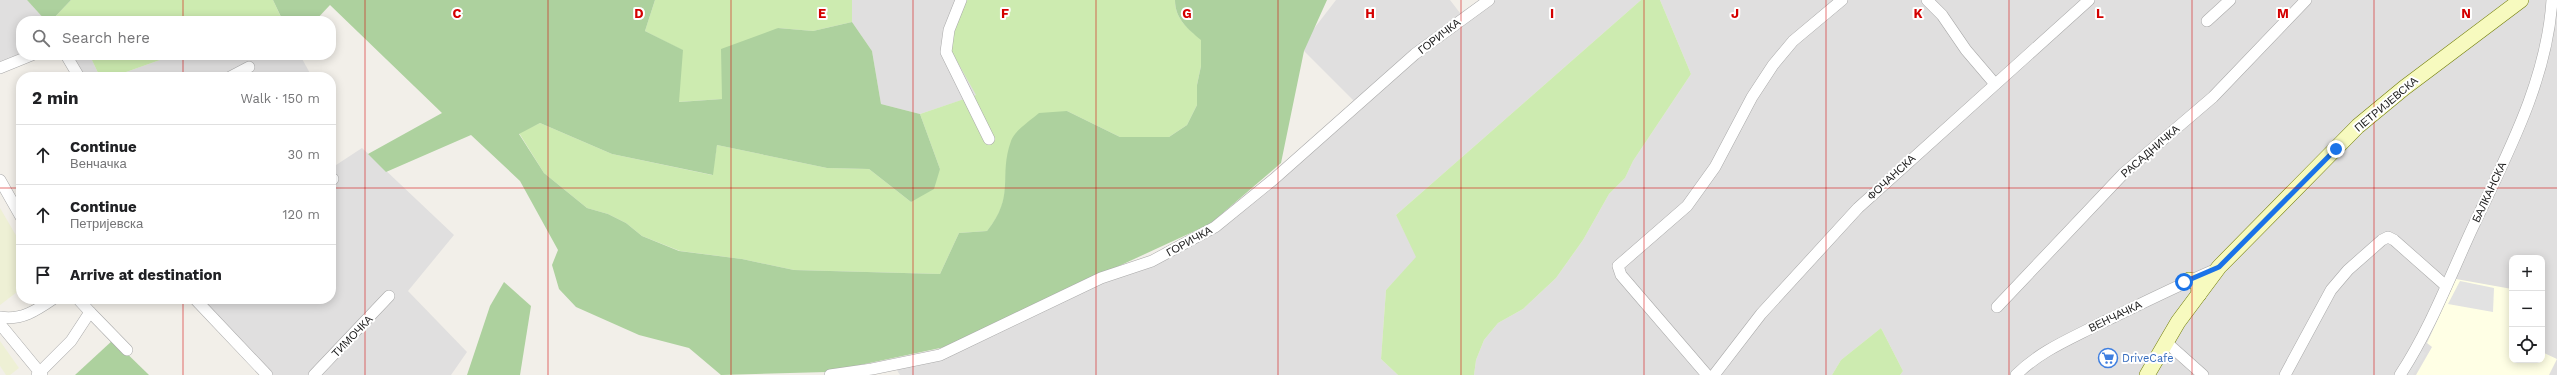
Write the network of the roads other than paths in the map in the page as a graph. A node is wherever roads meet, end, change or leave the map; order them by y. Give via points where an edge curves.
1 (961, 0) edge
2 (1489, 0) edge
3 (1842, 0) edge
4 (1926, 0) edge
5 (2090, 0) edge
6 (2230, 0) edge
7 (2306, 0) edge
8 (2521, 0) edge
9 (2552, 0) edge
10 (2207, 21) dead end
11 (20, 60) edge
12 (69, 60) edge
13 (249, 67) dead end
14 (0, 68) edge
15 (75, 72) edge
16 (240, 72) edge
17 (1995, 84) junction
18 (989, 139) dead end
19 (0, 180) edge
20 (16, 208) edge
21 (2219, 267) junction
22 (2189, 280) junction
23 (2446, 286) junction
24 (2199, 294) junction
25 (389, 296) dead end
26 (46, 304) edge
27 (83, 304) edge
28 (200, 304) edge
29 (1997, 307) dead end
30 (90, 312) junction
31 (0, 316) edge
32 (0, 324) edge
33 (2166, 342) junction
34 (127, 350) dead end
35 (39, 374) edge
36 (267, 375) edge
37 (314, 375) edge
38 (830, 375) edge
39 (1707, 375) edge
40 (1714, 375) edge
41 (2016, 375) edge
42 (2147, 375) edge
43 (2203, 375) edge
44 (2285, 375) edge
45 (2400, 375) edge

1 - 18 street via 949,30 946,52
2 - 38 street, ГОРИЧКА via 1415,54 1274,179 1215,227 1152,261 1094,282 940,355
3 - 39 street via 1793,40 1773,65 1752,97 1715,167 1687,206 1618,266 1625,280
4 - 17 street via 1942,15 1966,50
5 - 17 street, ФОЧАНСКА
6 - 10 street
7 - 29 street, РАСАДНИЧКА via 2213,97 2124,173
8 - 21 main road, ПЕТРИЈЕВСКА via 2358,126
9 - 23 street, БАЛКАНСКА via 2549,32 2527,103 2504,164
11 - 14 street
12 - 15 street
13 - 16 street
17 - 40 street, ФОЧАНСКА via 1836,230 1761,314
19 - 20 street
21 - 22 street, ВЕНЧАЧКА
21 - 24 main road, ПЕТРИЈЕВСКА
22 - 24 main road via 2198,282
22 - 41 street, ВЕНЧАЧКА via 2048,350 2027,363
23 - 44 street via 2394,240 2388,237 2382,240 2348,270 2331,290
23 - 45 street, БАЛКАНСКА via 2422,337
24 - 33 main road, ПЕТРИЈЕВСКА
25 - 37 street, ТИМОЧКА
26 - 31 street via 34,312 14,317
27 - 30 street
28 - 36 street
30 - 34 street
30 - 35 street via 71,341
32 - 35 street
33 - 42 main road, ПЕТРИЈЕВСКА
33 - 43 street

